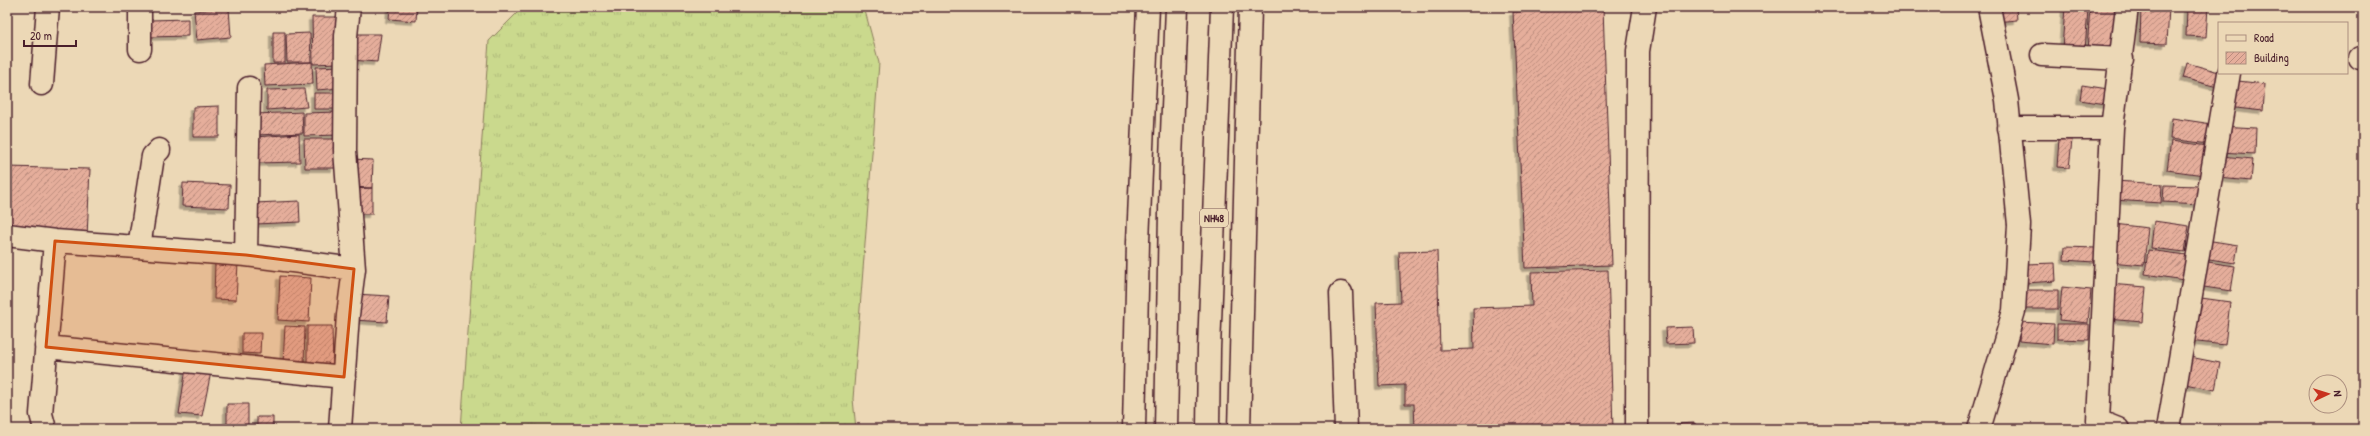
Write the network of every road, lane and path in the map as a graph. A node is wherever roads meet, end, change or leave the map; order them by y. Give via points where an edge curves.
1 (48, 7) edge
2 (140, 7) edge
3 (349, 7) edge
4 (1148, 7) edge
5 (1178, 7) edge
6 (1222, 7) edge
7 (1250, 7) edge
8 (1645, 7) edge
9 (1989, 7) edge
10 (2128, 7) edge
11 (140, 48) dead end
12 (2042, 55) dead end
13 (2122, 59) junction
14 (2229, 74) edge
15 (42, 84) dead end
16 (249, 88) dead end
17 (2009, 128) junction
18 (2112, 128) junction
19 (159, 150) dead end
20 (7, 235) edge
21 (55, 241) junction
22 (139, 247) junction
23 (246, 255) junction
24 (354, 268) junction
25 (1341, 293) dead end
26 (46, 347) junction
27 (344, 377) junction
28 (2105, 426) edge
29 (45, 429) edge
30 (340, 429) edge
31 (1134, 429) edge
32 (1166, 429) edge
33 (1208, 429) edge
34 (1239, 429) edge
35 (1346, 429) edge
36 (1636, 429) edge
37 (1979, 429) edge
38 (2168, 429) edge

1 - 15 main road
2 - 11 main road
3 - 24 main road via 344,150
4 - 31 main road via 1138,242
5 - 32 main road via 1171,159
6 - 33 main road, NH48
7 - 34 main road
8 - 36 main road via 1638,51
9 - 17 main road via 2007,100
10 - 13 main road
12 - 13 main road
13 - 18 main road
14 - 38 main road
16 - 23 main road
17 - 18 main road
17 - 37 main road via 2019,225 2014,311
18 - 28 main road
19 - 22 main road via 154,156
20 - 21 main road
21 - 22 main road
21 - 26 main road
22 - 23 main road
23 - 24 main road
24 - 27 main road
25 - 35 main road
26 - 27 main road
26 - 29 main road via 41,414
27 - 30 main road

